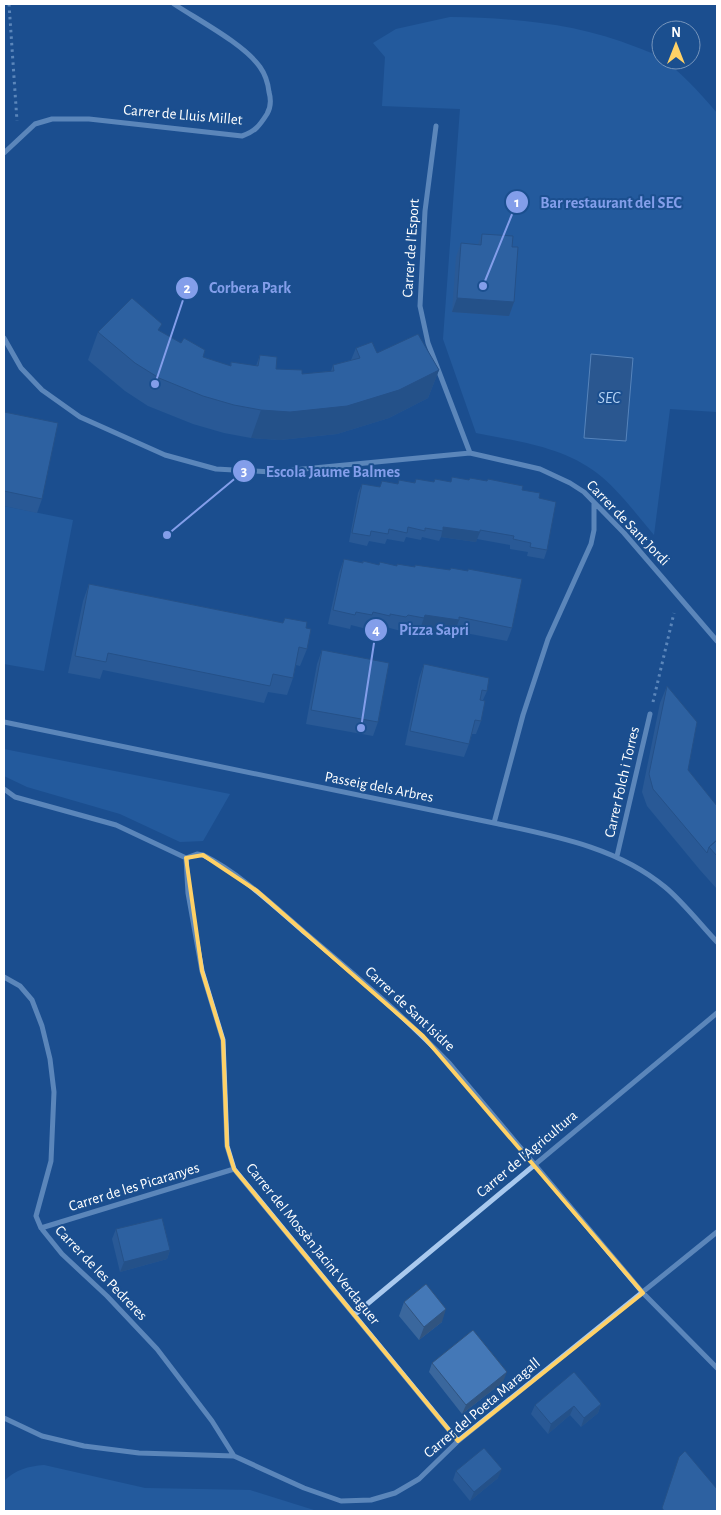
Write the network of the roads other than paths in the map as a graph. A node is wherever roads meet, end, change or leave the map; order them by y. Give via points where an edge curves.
1 (174, 4) edge
2 (436, 126) dead end
3 (4, 154) edge
4 (4, 338) edge
5 (470, 453) junction
6 (594, 502) junction
7 (717, 640) edge
8 (650, 714) road end
9 (4, 722) edge
10 (4, 789) edge
11 (494, 822) junction
12 (617, 856) junction
13 (186, 858) junction
14 (717, 942) edge
15 (4, 977) edge
16 (717, 1013) edge
17 (534, 1164) junction
18 (234, 1169) junction
19 (41, 1228) junction
20 (717, 1232) edge
21 (642, 1293) junction
22 (354, 1315) junction
23 (717, 1368) edge
24 (4, 1418) edge
25 (458, 1441) junction
26 (234, 1456) junction

1 - 3 street, Carrer de Lluis Millet via 243,50 261,68 271,99 270,110 260,126 242,136 89,119 52,119 35,124
2 - 5 street, Carrer de l'Esport via 420,306 428,343
4 - 5 street, Carrer de Sant Jordi via 21,368 42,390 80,417 165,455 216,468 272,472
5 - 6 street, Carrer de Sant Jordi via 540,469 570,483
6 - 7 street, Carrer de Sant Jordi
6 - 11 street via 591,544 548,639
8 - 12 street, Carrer Folch i Torres
9 - 11 street, Passeig dels Arbres
10 - 13 street, Carrer de Sant Isidre via 15,797 116,825
11 - 12 street, Passeig dels Arbres
12 - 14 street, Passeig dels Arbres via 665,887
13 - 17 street, Carrer de Sant Isidre via 203,855 257,891 396,1009 450,1064
13 - 18 street, Carrer del Mossèn Jacint Verdaguer via 188,893 202,971 223,1040 227,1146
15 - 19 street, Carrer de les Pedreres via 20,986 32,1000 50,1060 54,1092 52,1144 51,1161 36,1216
16 - 17 street, Carrer de l'Agricultura
17 - 21 street, Carrer de Sant Isidre
17 - 22 street, Carrer de l'Agricultura
18 - 19 street, Carrer de les Picaranyes
18 - 22 street, Carrer del Mossèn Jacint Verdaguer
19 - 26 street, Carrer de les Pedreres via 62,1254 157,1349 212,1421
20 - 21 street, Carrer del Poeta Maragall
21 - 23 street, Carrer de Sant Isidre
21 - 25 street, Carrer del Poeta Maragall
22 - 25 street, Carrer del Mossèn Jacint Verdaguer
24 - 26 street via 42,1436 84,1446 139,1453
25 - 26 street, Carrer del Poeta Maragall via 419,1479 395,1493 371,1500 341,1501

